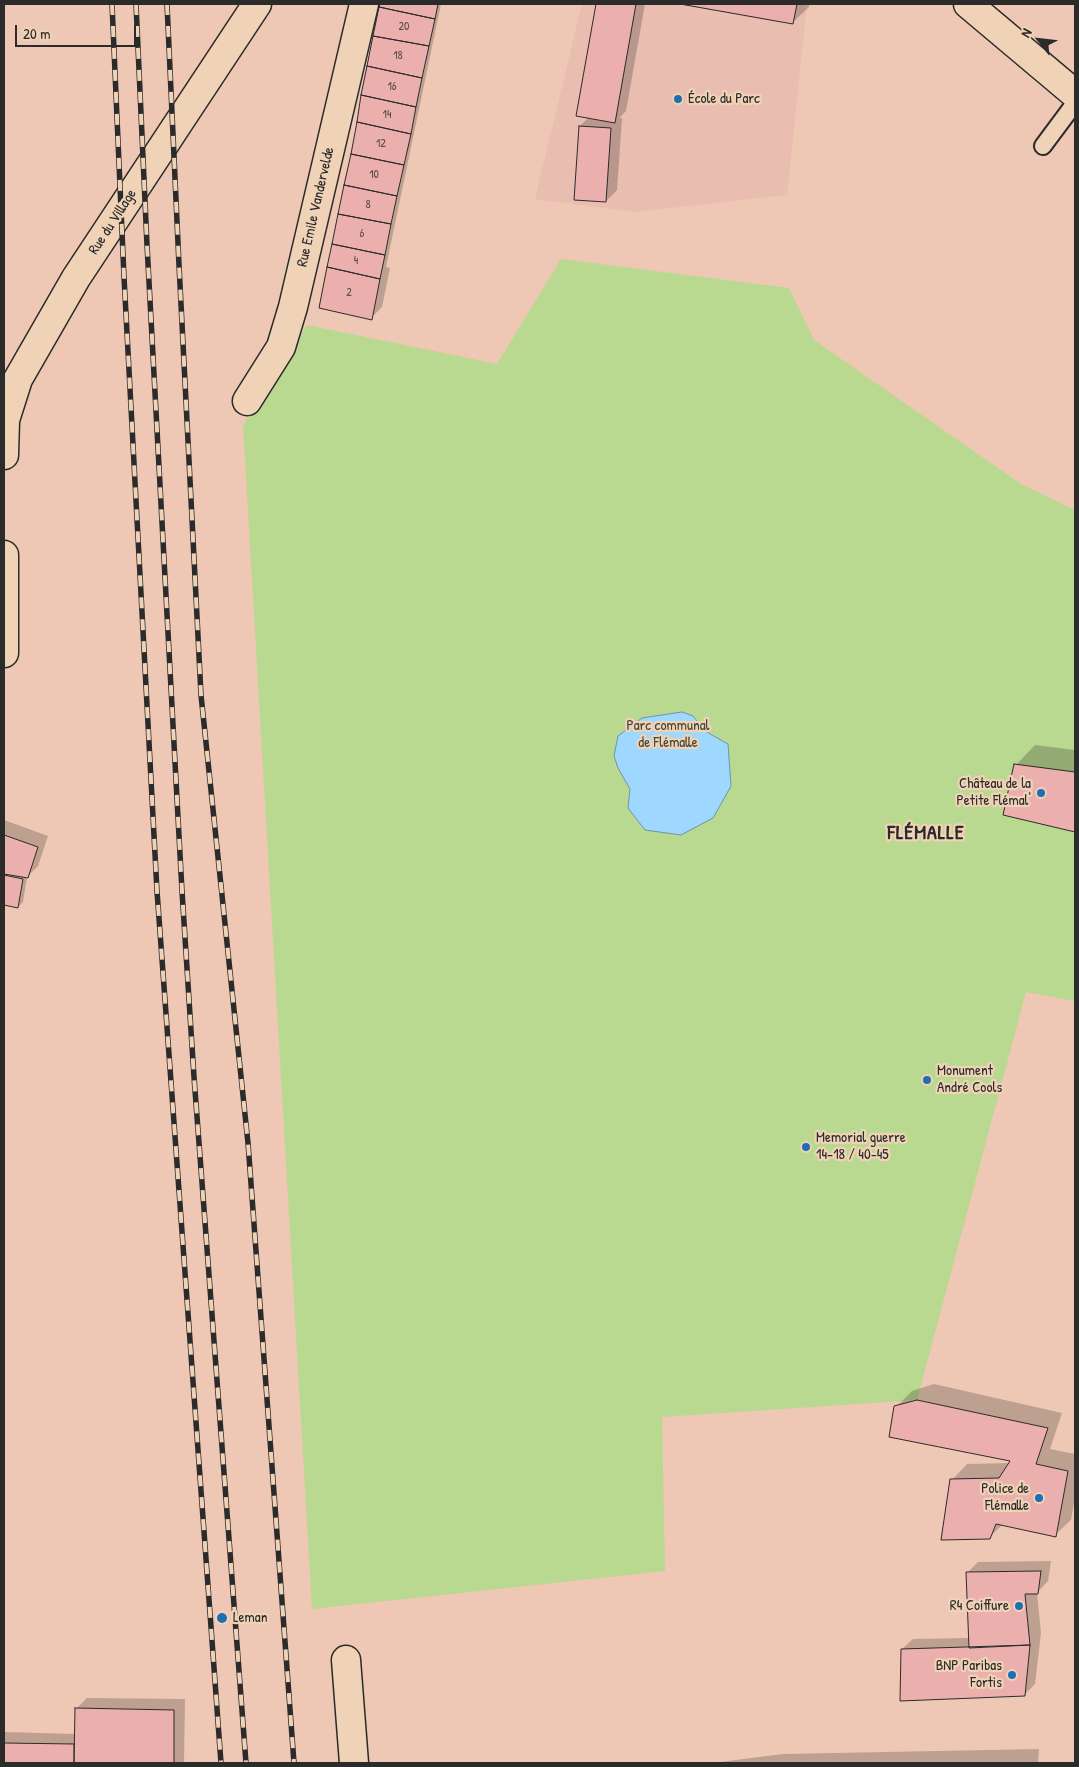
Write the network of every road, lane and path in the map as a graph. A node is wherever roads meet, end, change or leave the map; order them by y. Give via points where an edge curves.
1 (257, 4) edge
2 (364, 4) edge
3 (968, 4) edge
4 (1075, 94) edge
5 (1075, 102) edge
6 (1043, 146) dead end
7 (247, 401) dead end
8 (4, 455) edge
9 (4, 555) edge
10 (4, 652) edge
11 (346, 1660) dead end
12 (354, 1763) edge

1 - 8 street, Rue du Village via 76,278 23,370 5,420
2 - 7 street, Rue Emile Vandervelde via 293,307 281,347
3 - 4 street
5 - 6 lane
9 - 10 street
11 - 12 street

